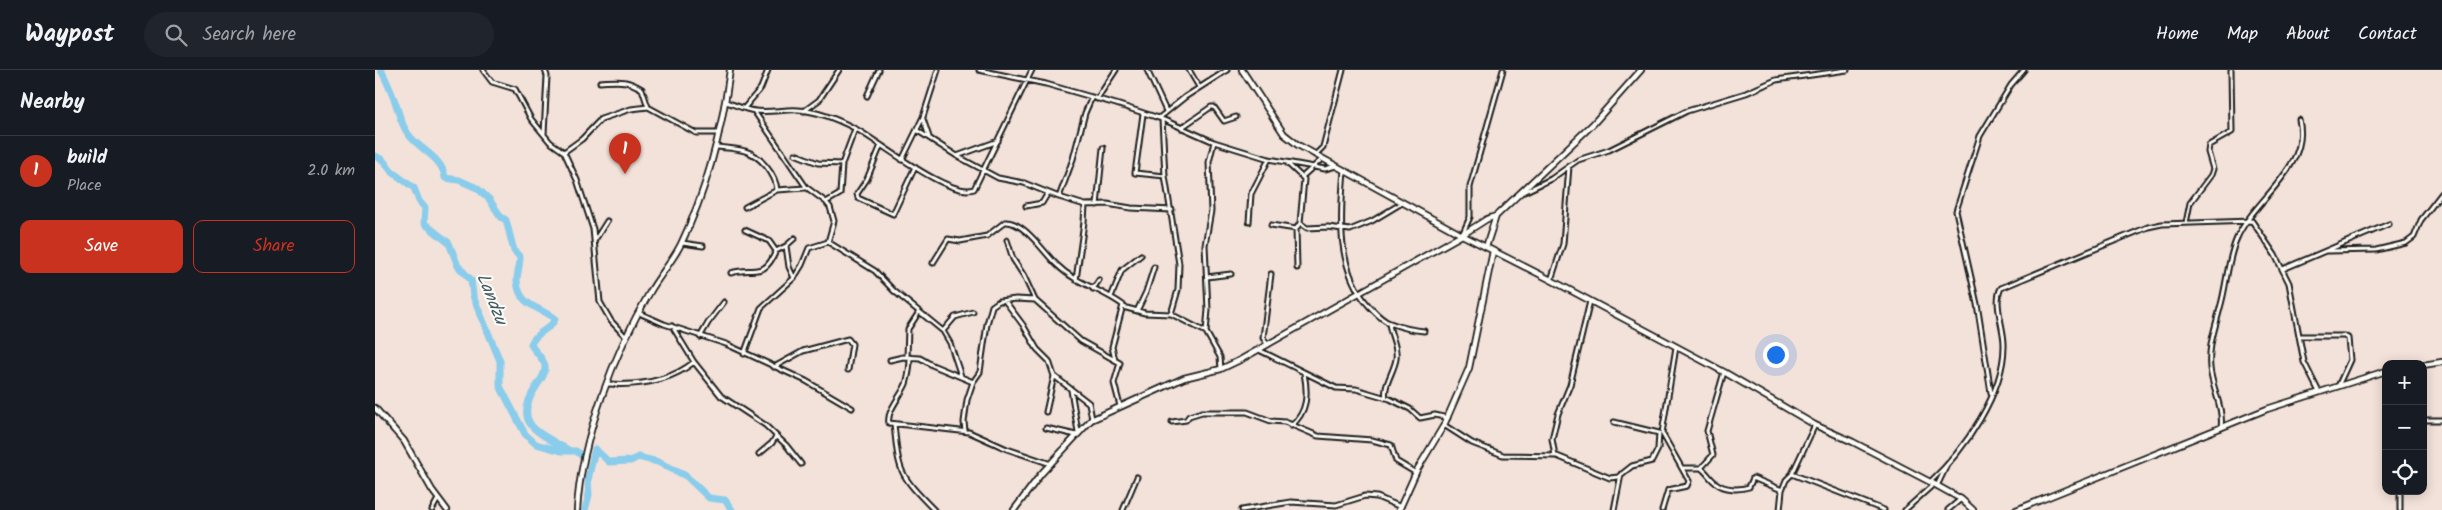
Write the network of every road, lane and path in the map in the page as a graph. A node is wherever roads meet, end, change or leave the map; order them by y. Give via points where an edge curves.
1 (483, 70) edge
2 (545, 70) edge
3 (731, 70) edge
4 (767, 70) edge
5 (839, 70) edge
6 (879, 70) edge
7 (938, 70) edge
8 (979, 70) edge
9 (1033, 70) edge
10 (1116, 70) edge
11 (1147, 70) edge
12 (1189, 70) edge
13 (1227, 70) edge
14 (1243, 70) edge
15 (1343, 70) edge
16 (1503, 70) edge
17 (1641, 70) edge
18 (1847, 70) edge
19 (2024, 70) edge
20 (2231, 70) edge
21 (1029, 81) junction
22 (601, 82) dead end
23 (1199, 87) junction
24 (867, 96) dead end
25 (1092, 97) junction
26 (1097, 99) junction
27 (726, 102) junction
28 (647, 107) junction
29 (745, 107) junction
30 (754, 111) junction
31 (804, 111) junction
32 (1166, 111) junction
33 (1143, 114) junction
34 (923, 117) junction
35 (1236, 117) dead end
36 (1161, 118) junction
37 (2299, 120) dead end
38 (1181, 128) junction
39 (855, 129) junction
40 (918, 131) junction
41 (720, 133) junction
42 (543, 135) junction
43 (929, 138) junction
44 (997, 142) junction
45 (1214, 142) junction
46 (881, 145) junction
47 (717, 147) junction
48 (1103, 148) dead end
49 (564, 152) junction
50 (795, 154) dead end
51 (1315, 155) junction
52 (957, 156) junction
53 (1269, 158) junction
54 (1322, 159) junction
55 (902, 160) junction
56 (1287, 163) junction
57 (842, 164) junction
58 (1336, 166) junction
59 (1569, 166) junction
60 (915, 167) junction
61 (1314, 168) junction
62 (984, 170) junction
63 (1344, 170) junction
64 (1165, 176) junction
65 (1303, 176) junction
66 (805, 188) junction
67 (777, 190) junction
68 (1523, 192) junction
69 (1048, 193) junction
70 (2442, 193) edge
71 (1059, 198) junction
72 (826, 202) junction
73 (1402, 203) junction
74 (1085, 205) junction
75 (1097, 205) junction
76 (1026, 206) dead end
77 (745, 207) dead end
78 (1172, 210) junction
79 (1496, 216) junction
80 (2247, 220) junction
81 (607, 221) dead end
82 (1249, 222) dead end
83 (1300, 222) junction
84 (2186, 223) junction
85 (2389, 224) dead end
86 (1271, 226) dead end
87 (1341, 228) junction
88 (1296, 229) junction
89 (745, 230) dead end
90 (1462, 235) junction
91 (795, 238) dead end
92 (595, 240) junction
93 (1007, 240) dead end
94 (828, 242) junction
95 (682, 243) junction
96 (703, 246) dead end
97 (785, 246) junction
98 (1486, 247) junction
99 (776, 251) junction
100 (1493, 251) junction
101 (2328, 251) junction
102 (1141, 255) dead end
103 (933, 263) dead end
104 (1154, 267) dead end
105 (1297, 268) dead end
106 (2283, 269) junction
107 (731, 273) dead end
108 (1231, 274) dead end
109 (1271, 274) dead end
110 (1207, 277) junction
111 (794, 278) junction
112 (1076, 280) junction
113 (1099, 280) dead end
114 (1551, 280) junction
115 (1093, 289) junction
116 (1357, 293) junction
117 (1111, 297) junction
118 (1035, 300) junction
119 (1005, 301) junction
120 (1590, 301) junction
121 (725, 302) dead end
122 (1123, 307) junction
123 (1137, 311) junction
124 (919, 312) junction
125 (973, 312) dead end
126 (639, 313) junction
127 (1171, 314) junction
128 (1389, 323) junction
129 (671, 326) junction
130 (943, 331) junction
131 (1424, 331) dead end
132 (1206, 332) junction
133 (626, 336) junction
134 (2299, 336) junction
135 (700, 338) junction
136 (1267, 344) junction
137 (1676, 347) junction
138 (1258, 349) junction
139 (744, 354) junction
140 (908, 357) junction
141 (890, 360) dead end
142 (1115, 360) junction
143 (694, 362) junction
144 (2442, 362) edge
145 (2427, 364) edge
146 (774, 368) junction
147 (1221, 369) junction
148 (848, 370) dead end
149 (1724, 372) junction
150 (2382, 372) edge
151 (1304, 373) junction
152 (961, 376) junction
153 (1054, 376) junction
154 (973, 382) junction
155 (608, 384) junction
156 (2339, 384) junction
157 (1071, 390) junction
158 (2319, 392) junction
159 (1991, 394) junction
160 (1386, 398) junction
161 (1120, 406) junction
162 (375, 408) edge
163 (852, 408) dead end
164 (1046, 412) dead end
165 (1448, 418) junction
166 (1092, 420) junction
167 (2427, 420) edge
168 (2442, 420) edge
169 (1172, 422) dead end
170 (1614, 422) dead end
171 (894, 424) junction
172 (1291, 426) junction
173 (1444, 426) junction
174 (1815, 426) junction
175 (1046, 428) dead end
176 (2220, 428) junction
177 (965, 431) junction
178 (1660, 433) junction
179 (1077, 434) junction
180 (777, 436) junction
181 (759, 454) dead end
182 (1555, 456) junction
183 (801, 464) dead end
184 (1051, 464) junction
185 (1947, 467) junction
186 (1681, 468) junction
187 (1701, 468) junction
188 (1416, 473) junction
189 (1621, 474) junction
190 (1792, 474) junction
191 (1137, 477) dead end
192 (1934, 484) junction
193 (1782, 490) junction
194 (2400, 495) edge
195 (438, 499) junction
196 (1961, 499) junction
197 (1400, 508) edge
198 (432, 510) edge
199 (447, 510) edge
200 (577, 510) edge
201 (934, 510) edge
202 (1014, 510) edge
203 (1123, 510) edge
204 (1242, 510) edge
205 (1614, 510) edge
206 (1662, 510) edge
207 (1780, 510) edge
208 (1884, 510) edge
209 (1905, 510) edge
210 (1949, 510) edge
211 (1973, 510) edge
212 (2016, 510) edge
213 (2400, 510) edge

1 - 42 street via 492,82 515,89 527,114
2 - 42 street
3 - 27 street
4 - 29 street via 761,88
5 - 31 street via 823,96
6 - 24 street
7 - 34 street
8 - 21 street
9 - 21 street
10 - 26 street
11 - 32 street
12 - 23 street
13 - 23 street
14 - 51 street via 1285,134
15 - 51 street via 1323,148
16 - 90 street via 1470,187 1470,217
17 - 68 street via 1593,124
18 - 59 street via 1777,80 1746,93 1722,98
19 - 159 street via 1980,136 1956,211 1977,304
20 - 84 street via 2233,132 2209,145 2213,169 2190,203
21 - 25 street
21 - 44 street
22 - 28 street via 633,82 642,89
23 - 32 street
25 - 26 street
25 - 71 street
26 - 33 street
27 - 29 street
27 - 41 street
28 - 41 street via 696,133
28 - 49 street via 601,119
29 - 30 street
30 - 31 street
30 - 66 street
31 - 39 street
32 - 36 street
33 - 36 street
33 - 64 street via 1135,173
34 - 40 street
34 - 43 street
35 - 38 street via 1224,121 1211,107
36 - 38 street
36 - 64 street
37 - 80 street via 2301,131 2293,163
38 - 45 street
39 - 46 street
39 - 57 street
40 - 43 street
40 - 55 street
41 - 47 street
42 - 49 street
43 - 52 street
44 - 52 street
44 - 62 street
45 - 53 street
45 - 110 street via 1209,162 1211,211 1205,245
46 - 55 street
46 - 60 street via 857,194 858,198 893,214
47 - 67 street via 745,151 754,156 769,171
47 - 95 street
48 - 75 street
49 - 92 street via 584,197
50 - 57 street via 818,163
51 - 54 street
52 - 62 street
53 - 56 street
53 - 82 street via 1251,194
54 - 58 street
54 - 61 street
55 - 60 street
56 - 61 street
56 - 65 street
57 - 72 street via 839,194
58 - 61 street
58 - 63 street
59 - 68 street
59 - 114 street via 1563,244
60 - 62 street via 968,191 974,189
61 - 65 street
62 - 69 street via 998,178 1024,183
63 - 73 street
63 - 87 street
64 - 78 street
65 - 83 street via 1305,186
66 - 67 street
66 - 72 street
67 - 77 street
68 - 79 street
69 - 71 street
69 - 76 street via 1042,203
70 - 101 street via 2421,220 2414,237 2406,243 2376,250
71 - 74 street
72 - 94 street via 834,216
73 - 87 street via 1366,224 1350,230
73 - 90 street
74 - 75 street
74 - 112 street
75 - 78 street
78 - 127 street via 1179,264 1178,290
79 - 90 street
79 - 98 street
80 - 84 street
80 - 106 street via 2255,225
80 - 176 street via 2229,260 2211,344 2210,369 2221,416
81 - 92 street
83 - 87 street via 1307,228
83 - 88 street
84 - 159 street via 2148,227 2001,288 1998,293 2003,354
85 - 101 street
86 - 88 street
87 - 116 street via 1349,271
88 - 105 street
89 - 99 street via 769,241
90 - 98 street
90 - 116 street
91 - 97 street
92 - 133 street via 601,302 611,321
93 - 118 street via 1013,260
94 - 111 street via 809,248
94 - 124 street via 875,270
95 - 96 street
95 - 126 street
97 - 99 street
97 - 111 street
98 - 100 street
99 - 107 street via 761,270
100 - 114 street
100 - 165 street via 1471,360
101 - 106 street
102 - 117 street via 1122,270
103 - 112 street via 948,239 960,241 987,236 1009,221 1030,235 1059,267
104 - 123 street
106 - 134 street
108 - 110 street
109 - 136 street via 1263,338
110 - 132 street
111 - 139 street via 761,308
112 - 115 street
113 - 115 street
114 - 120 street
115 - 117 street
116 - 128 street
116 - 136 street
117 - 122 street
118 - 119 street via 1016,298
118 - 142 street via 1081,342
119 - 153 street via 1037,349 1049,361
119 - 154 street via 995,303 990,310 979,372
120 - 137 street
120 - 182 street via 1570,385 1552,439
121 - 135 street
122 - 123 street
122 - 142 street via 1112,347
123 - 127 street
124 - 130 street
124 - 140 street via 909,330
125 - 130 street via 955,317
126 - 129 street
126 - 133 street
127 - 132 street
128 - 131 street
128 - 160 street via 1397,352 1385,391
129 - 135 street
129 - 143 street
130 - 152 street
132 - 147 street via 1217,351
133 - 155 street
134 - 156 street via 2348,338 2350,360
134 - 158 street via 2304,362
135 - 139 street via 722,343
136 - 138 street
137 - 149 street
137 - 178 street
138 - 147 street
138 - 151 street
139 - 146 street
140 - 141 street
140 - 152 street via 920,358
140 - 171 street via 910,369 905,386 888,420
142 - 161 street via 1121,366 1114,383
143 - 155 street via 655,382
143 - 180 street via 721,396
144 - 145 street
146 - 148 street via 803,351 848,339 851,342
146 - 163 street via 806,380
147 - 161 street via 1184,378
149 - 174 street
149 - 187 street via 1707,431 1713,455
150 - 156 street
151 - 160 street via 1336,388 1356,389
151 - 172 street via 1306,402 1301,415
152 - 154 street
153 - 157 street
153 - 164 street
154 - 177 street via 965,412
155 - 200 street via 593,425
156 - 158 street
157 - 166 street via 1089,403
157 - 179 street
158 - 176 street
159 - 185 street via 1965,443
160 - 165 street via 1410,409 1420,418 1435,415
161 - 166 street
162 - 195 street via 404,441
165 - 173 street
166 - 179 street
167 - 168 street
169 - 172 street via 1186,420 1202,412 1247,412
170 - 178 street
171 - 177 street
171 - 201 street via 897,460 903,476
172 - 188 street via 1318,436 1372,440 1391,445 1396,461
173 - 182 street via 1472,443 1503,454
173 - 188 street
174 - 190 street
174 - 192 street
175 - 179 street
176 - 212 street
177 - 184 street
178 - 186 street
178 - 189 street via 1655,458 1648,464 1632,466
179 - 184 street
180 - 181 street
180 - 183 street
182 - 189 street via 1571,460 1605,478
184 - 202 street
185 - 192 street
185 - 192 street
186 - 187 street
186 - 206 street via 1688,477 1687,486 1668,490
187 - 193 street via 1716,483 1729,489 1749,487 1753,478
188 - 197 street
189 - 205 street
190 - 193 street
190 - 208 street
191 - 203 street
192 - 196 street
192 - 209 street
193 - 207 street
194 - 213 street
195 - 198 street
195 - 199 street
196 - 210 street
196 - 211 street
197 - 204 street via 1377,497 1365,496 1336,505 1291,502

